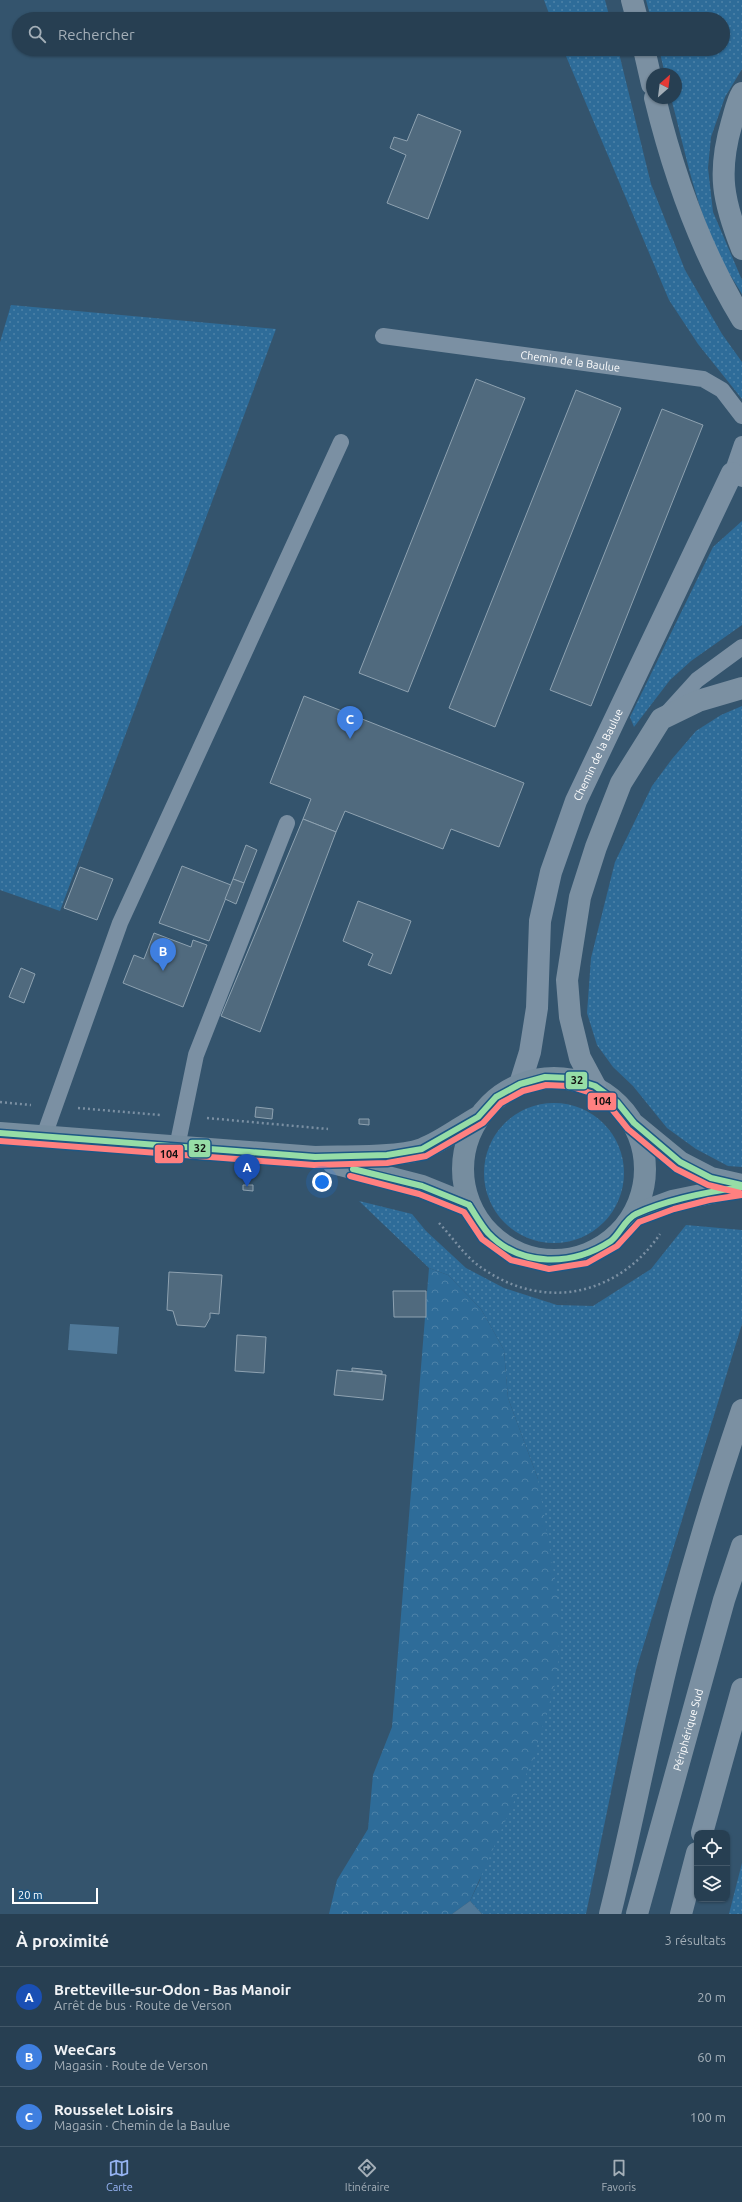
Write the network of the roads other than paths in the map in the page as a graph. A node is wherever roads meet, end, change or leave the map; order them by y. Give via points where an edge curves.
1 (632, 0) edge
2 (635, 12) edge
3 (646, 56) edge
4 (648, 68) edge
5 (742, 93) edge
6 (657, 104) edge
7 (742, 249) edge
8 (742, 318) edge
9 (383, 336) dead end
10 (742, 416) edge
11 (341, 442) dead end
12 (742, 444) edge
13 (737, 476) edge
14 (742, 647) edge
15 (742, 688) edge
16 (661, 719) junction
17 (287, 823) dead end
18 (520, 1084) junction
19 (595, 1086) junction
20 (478, 1117) junction
21 (634, 1123) junction
22 (0, 1133) edge
23 (44, 1136) junction
24 (177, 1146) junction
25 (315, 1157) junction
26 (742, 1186) edge
27 (469, 1205) junction
28 (634, 1214) junction
29 (742, 1410) edge
30 (742, 1546) edge
31 (742, 1689) edge
32 (703, 1830) edge
33 (694, 1864) edge
34 (610, 1914) edge
35 (637, 1914) edge
36 (681, 1914) edge

1 - 2 highway
3 - 4 highway
5 - 7 highway via 729,134 722,172 728,213
6 - 8 highway via 677,180 700,240
9 - 10 lane, Chemin de la Baulue via 703,379 722,390
11 - 23 lane via 120,923
12 - 13 lane, Chemin de la Baulue
13 - 18 street, Chemin de la Baulue via 573,808 551,872 540,921 537,1008 530,1052
14 - 16 lane via 697,680
15 - 16 highway via 698,701
16 - 19 highway via 621,783 580,897 572,939 567,980 570,1017 580,1058
17 - 24 lane via 196,1055
18 - 19 main road via 551,1078 570,1078
18 - 20 main road via 496,1097
19 - 21 main road via 617,1102
20 - 25 main road via 422,1149 387,1154
20 - 27 main road via 465,1145 462,1175
21 - 26 main road via 680,1162 711,1178
21 - 28 main road via 645,1153 645,1185
22 - 23 main road
23 - 24 main road
24 - 25 main road
25 - 27 main road via 422,1186
26 - 28 main road via 672,1200
27 - 28 main road via 488,1233 516,1252 549,1261 583,1256 594,1250 612,1240
29 - 34 highway via 707,1515 688,1586 659,1697 630,1835
30 - 35 highway, Périphérique Sud via 724,1600
31 - 32 highway
33 - 36 highway

